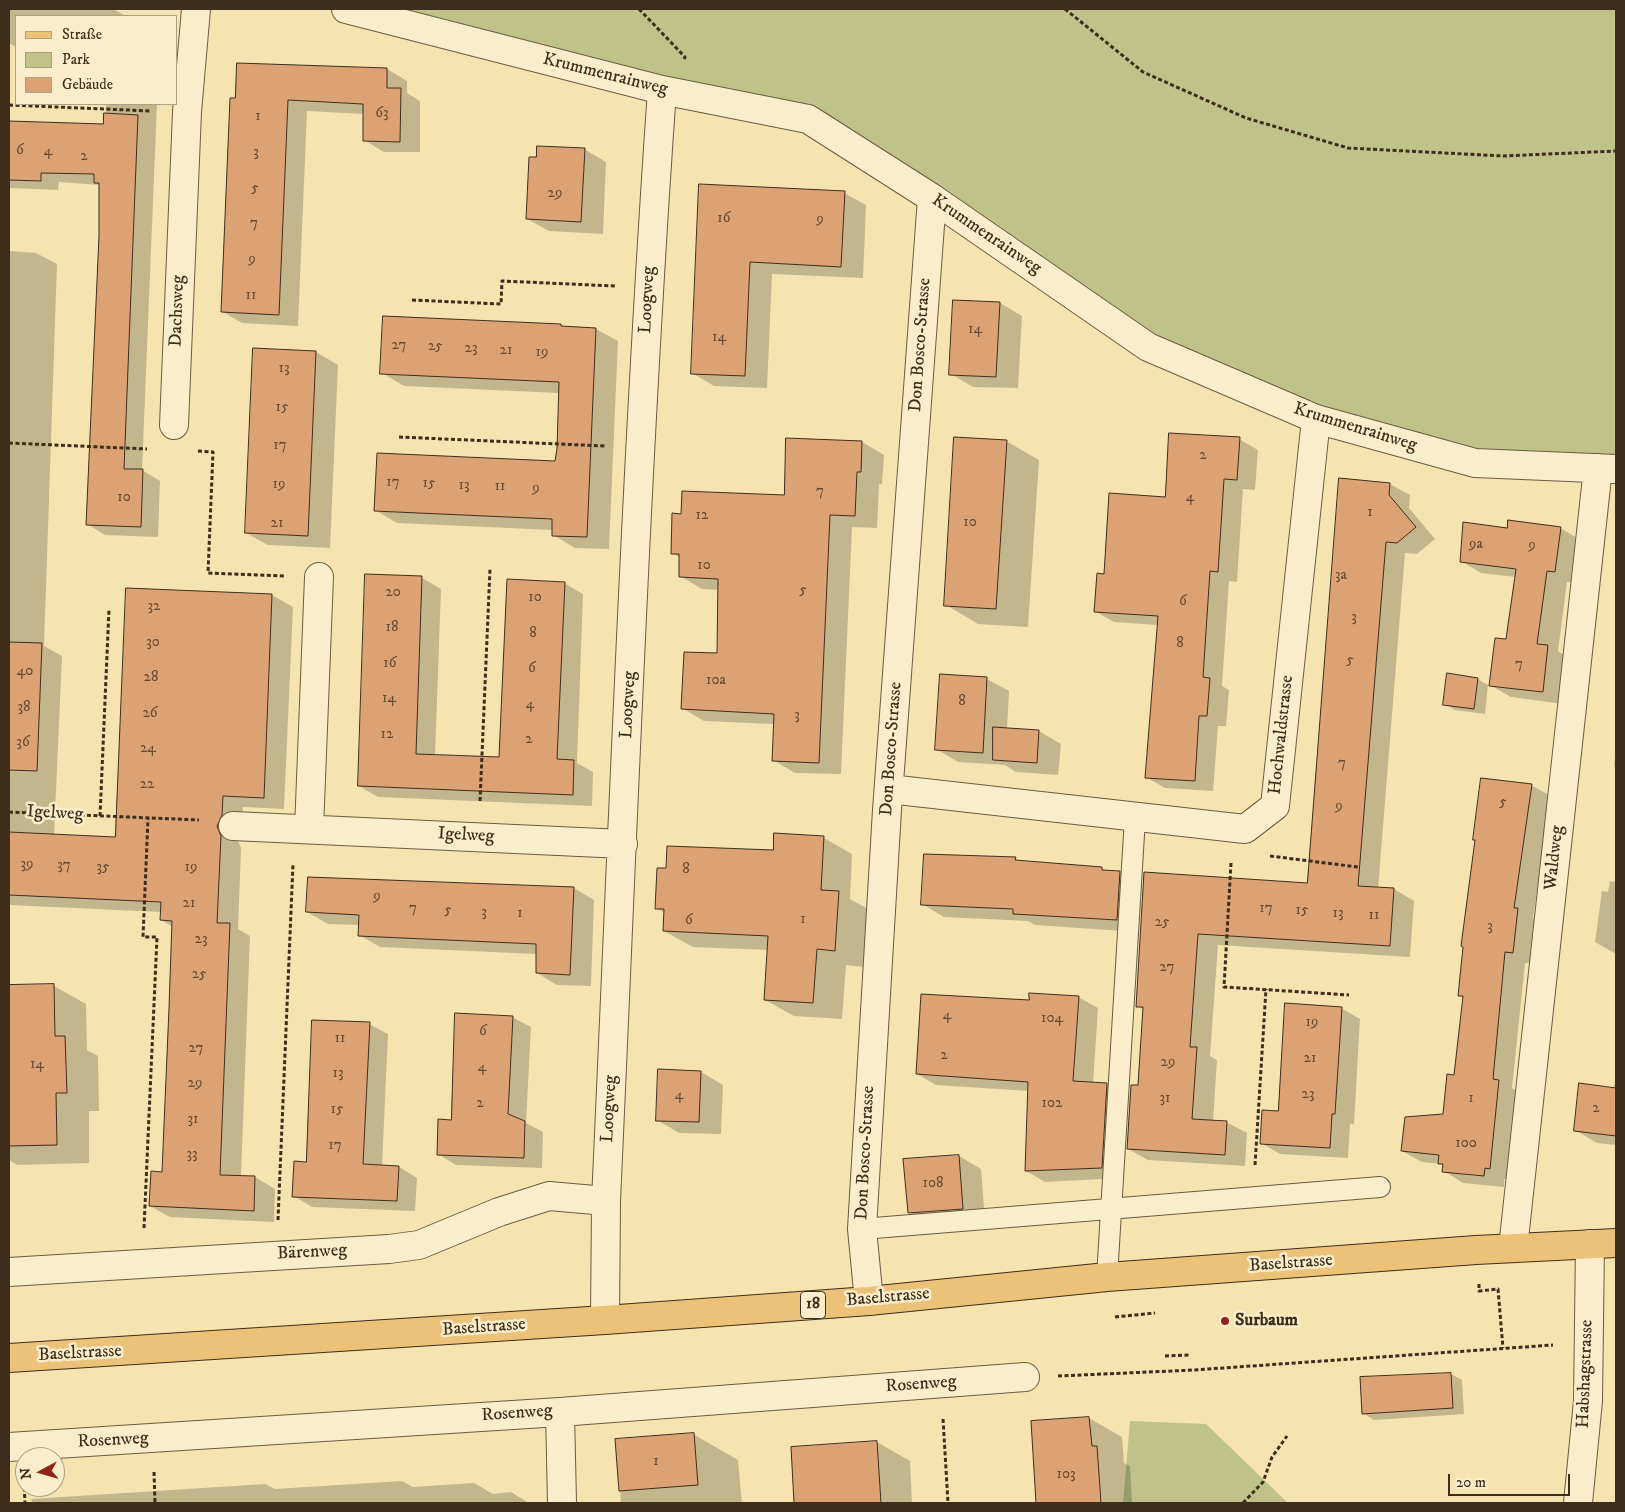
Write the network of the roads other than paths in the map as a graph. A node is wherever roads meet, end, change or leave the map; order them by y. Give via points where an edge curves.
1 (196, 9) edge
2 (346, 9) edge
3 (662, 90) junction
4 (932, 198) junction
5 (1316, 419) junction
6 (173, 438) road end
7 (1607, 469) edge
8 (319, 577) road end
9 (889, 789) junction
10 (1135, 818) junction
11 (233, 826) road end
12 (302, 829) junction
13 (623, 844) junction
14 (1380, 1187) dead end
15 (606, 1201) junction
16 (1111, 1209) junction
17 (862, 1229) junction
18 (1616, 1243) edge
19 (1590, 1244) junction
20 (1513, 1248) junction
21 (9, 1272) edge
22 (1107, 1278) junction
23 (869, 1301) junction
24 (605, 1320) junction
25 (9, 1358) edge
26 (1025, 1377) road end
27 (560, 1412) junction
28 (9, 1447) edge
29 (562, 1503) edge
30 (1578, 1503) edge

1 - 6 street, Dachsweg via 187,112
2 - 3 street, Krummenrainweg
3 - 4 street, Krummenrainweg via 808,119
3 - 13 street, Loogweg via 648,287
4 - 5 street, Krummenrainweg via 1148,347
4 - 9 street, Don Bosco-Strasse
5 - 7 street, Krummenrainweg via 1475,463
5 - 10 street, Hochwaldstrasse via 1275,806 1245,829
7 - 20 street, Waldweg
8 - 12 street
9 - 10 street, Hochwaldstrasse
9 - 17 street, Don Bosco-Strasse
10 - 16 lane
11 - 12 street, Igelweg
12 - 13 street, Igelweg
13 - 15 street, Loogweg
14 - 16 lane
15 - 21 street, Bärenweg via 549,1196 499,1212 420,1245
15 - 24 street, Loogweg
16 - 17 lane
16 - 22 lane
17 - 23 street, Don Bosco-Strasse
18 - 19 main road, Baselstrasse / 18
19 - 20 main road, Baselstrasse / 18
19 - 30 street, Habshagstrasse via 1588,1401
20 - 22 main road, Baselstrasse / 18
22 - 23 main road, Baselstrasse / 18
23 - 24 main road, Baselstrasse / 18
24 - 25 main road, Baselstrasse / 18
26 - 27 street, Rosenweg
27 - 28 street, Rosenweg
27 - 29 street

